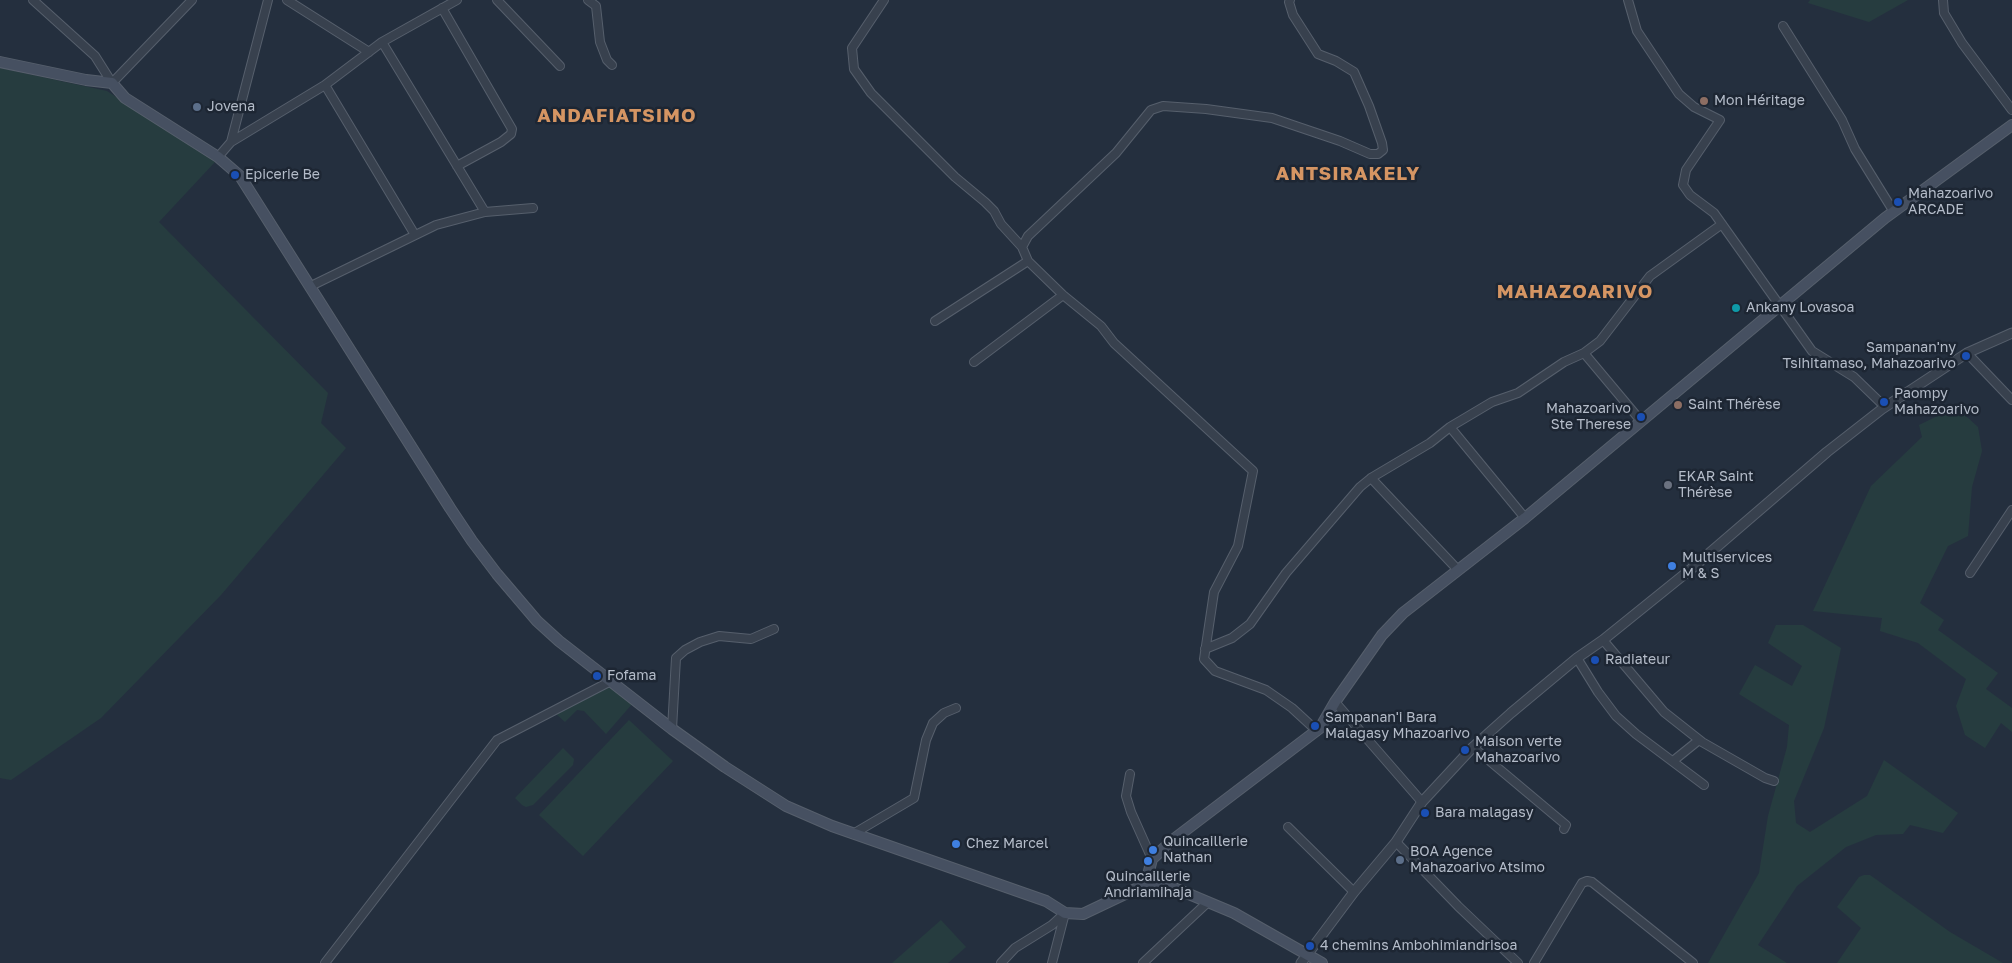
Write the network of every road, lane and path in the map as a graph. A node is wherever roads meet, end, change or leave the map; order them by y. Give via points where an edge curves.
1 (33, 0) edge
2 (192, 0) edge
3 (268, 0) edge
4 (287, 0) edge
5 (457, 0) edge
6 (498, 0) edge
7 (588, 0) edge
8 (884, 0) edge
9 (1290, 0) edge
10 (1628, 0) edge
11 (1943, 0) edge
12 (442, 8) junction
13 (1783, 26) dead end
14 (382, 42) junction
15 (369, 52) junction
16 (0, 62) edge
17 (560, 66) dead end
18 (612, 66) dead end
19 (112, 83) junction
20 (325, 85) junction
21 (2012, 110) edge
22 (2012, 125) edge
23 (231, 142) junction
24 (218, 158) junction
25 (457, 166) junction
26 (534, 208) dead end
27 (485, 212) junction
28 (1894, 212) junction
29 (1722, 224) junction
30 (415, 235) junction
31 (1022, 247) junction
32 (1028, 261) junction
33 (311, 286) junction
34 (1063, 295) junction
35 (1779, 305) junction
36 (935, 321) dead end
37 (2012, 333) edge
38 (1584, 353) junction
39 (1967, 353) junction
40 (974, 362) dead end
41 (2012, 400) edge
42 (1885, 407) junction
43 (1641, 421) junction
44 (1450, 427) junction
45 (1371, 478) junction
46 (2012, 510) edge
47 (1525, 518) junction
48 (2012, 520) edge
49 (1458, 570) junction
50 (1970, 573) dead end
51 (774, 629) dead end
52 (1603, 640) junction
53 (1205, 649) junction
54 (1578, 658) junction
55 (611, 681) junction
56 (1336, 702) junction
57 (956, 708) dead end
58 (672, 729) junction
59 (1316, 731) junction
60 (1699, 740) junction
61 (1473, 747) junction
62 (1673, 762) junction
63 (1130, 774) dead end
64 (1774, 781) dead end
65 (1704, 785) dead end
66 (1422, 802) junction
67 (1288, 827) dead end
68 (1564, 829) dead end
69 (853, 834) junction
70 (1396, 842) junction
71 (1152, 859) junction
72 (1151, 884) junction
73 (1354, 892) junction
74 (1208, 902) junction
75 (1065, 913) junction
76 (1304, 959) edge
77 (325, 963) edge
78 (1001, 963) edge
79 (1052, 963) edge
80 (1143, 963) edge
81 (1322, 963) edge
82 (1518, 963) edge
83 (1534, 963) edge
84 (1693, 963) edge

1 - 19 street via 94,56
2 - 19 street
3 - 23 street
4 - 15 street
5 - 12 street
6 - 17 street
7 - 18 street via 596,6 600,42
8 - 31 street via 852,48 854,69 871,94 994,211
9 - 31 street via 1293,16 1318,54 1354,72 1383,150 1370,154 1272,118 1163,106 1151,110 1116,153 1028,236
10 - 29 street via 1637,31 1680,94 1694,107 1720,120 1686,170 1683,184 1690,195 1714,213
11 - 21 street via 1944,13 1962,43
12 - 14 street
12 - 25 street via 512,130 501,142
13 - 28 street
14 - 15 street
14 - 25 street
15 - 20 street
16 - 19 main road
19 - 24 main road via 126,98
20 - 23 street
20 - 30 street
22 - 28 main road
23 - 24 street
24 - 33 main road via 240,176
25 - 27 street
26 - 27 street
27 - 30 street via 436,225
28 - 35 main road
29 - 35 street
29 - 38 street via 1650,276 1600,342
30 - 33 street
31 - 32 street
32 - 34 street
32 - 36 street
33 - 55 main road via 482,554 537,621
34 - 40 street
34 - 53 street via 1101,326 1124,352 1252,471 1238,546 1214,592
35 - 42 street via 1812,350 1854,378
35 - 43 main road
37 - 39 street
38 - 43 street
38 - 44 street via 1564,362 1518,393 1492,402
39 - 41 street
39 - 42 street
42 - 52 street
43 - 47 main road
44 - 45 street via 1430,443
44 - 47 street
45 - 49 street
45 - 53 street via 1286,573 1250,624 1232,638
46 - 48 street
46 - 50 street
47 - 49 main road
49 - 56 main road via 1392,624
51 - 58 street via 751,639 719,636 700,642 676,658
52 - 54 street
52 - 60 street via 1656,703
53 - 59 street via 1204,659 1215,671 1266,690 1292,708
54 - 61 street
54 - 62 street via 1616,716
55 - 58 main road
55 - 77 street via 497,740
56 - 59 main road
56 - 66 street
57 - 69 street via 944,712 933,723 926,740 914,798
58 - 69 main road via 786,806
59 - 71 main road
60 - 62 street
60 - 64 street
61 - 66 street
61 - 68 street via 1566,825
62 - 65 street
63 - 71 street via 1126,796
66 - 70 street
67 - 73 street
69 - 75 main road via 1046,901
70 - 73 street
70 - 82 street
71 - 72 main road via 1149,871
72 - 74 main road via 1172,887
72 - 75 main road via 1083,914
73 - 76 street
74 - 76 main road via 1234,912
74 - 80 street
75 - 78 street via 1052,926 1015,948
75 - 79 street
76 - 81 main road
83 - 84 street via 1582,883 1587,881

